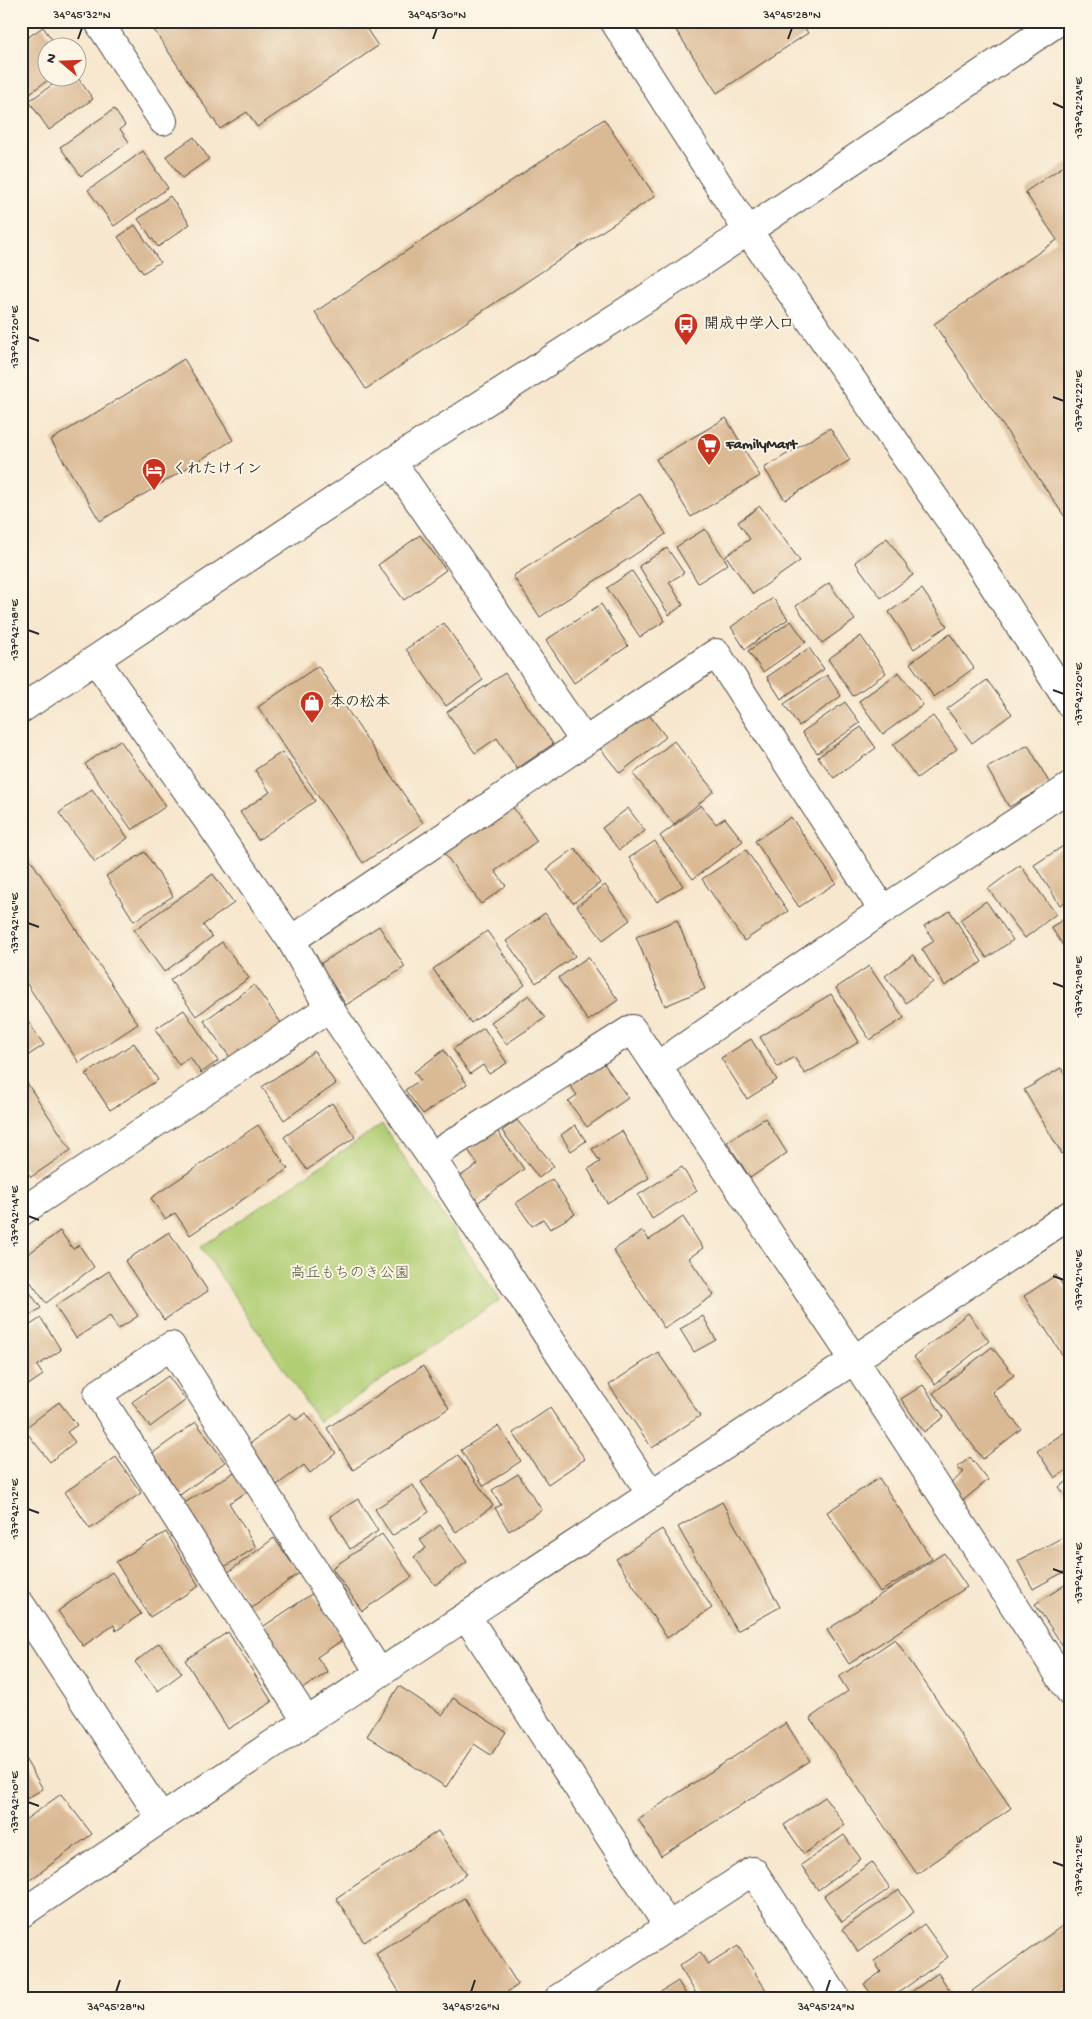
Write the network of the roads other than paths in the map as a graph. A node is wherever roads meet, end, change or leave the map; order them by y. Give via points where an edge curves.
1 (98, 21) edge
2 (614, 21) edge
3 (1059, 21) edge
4 (163, 121) dead end
5 (748, 231) junction
6 (392, 462) junction
7 (96, 660) junction
8 (1071, 704) edge
9 (21, 709) edge
10 (585, 742) junction
11 (1071, 786) edge
12 (883, 910) junction
13 (291, 940) junction
14 (329, 1008) junction
15 (657, 1066) junction
16 (431, 1157) junction
17 (23, 1207) edge
18 (1071, 1214) edge
19 (855, 1361) junction
20 (652, 1494) junction
21 (21, 1605) edge
22 (468, 1616) junction
23 (379, 1672) junction
24 (1071, 1693) edge
25 (307, 1722) junction
26 (161, 1818) junction
27 (21, 1914) edge
28 (668, 1926) junction
29 (559, 1998) edge
30 (836, 1998) edge

1 - 4 street
2 - 5 street
3 - 5 street
5 - 6 street
5 - 8 street via 968,546
6 - 7 street
6 - 10 street
7 - 9 street
7 - 13 street
10 - 12 street via 716,653
10 - 13 street
11 - 12 street
12 - 15 street
13 - 14 street
14 - 16 street
14 - 17 street
15 - 16 street via 632,1029
15 - 19 street
16 - 20 street
18 - 19 street
19 - 20 street
19 - 24 street
20 - 22 street
21 - 26 street
22 - 23 street
22 - 28 street
23 - 25 street
23 - 25 street via 171,1346 98,1394
25 - 26 street
26 - 27 street
28 - 29 street
28 - 30 street via 753,1871

